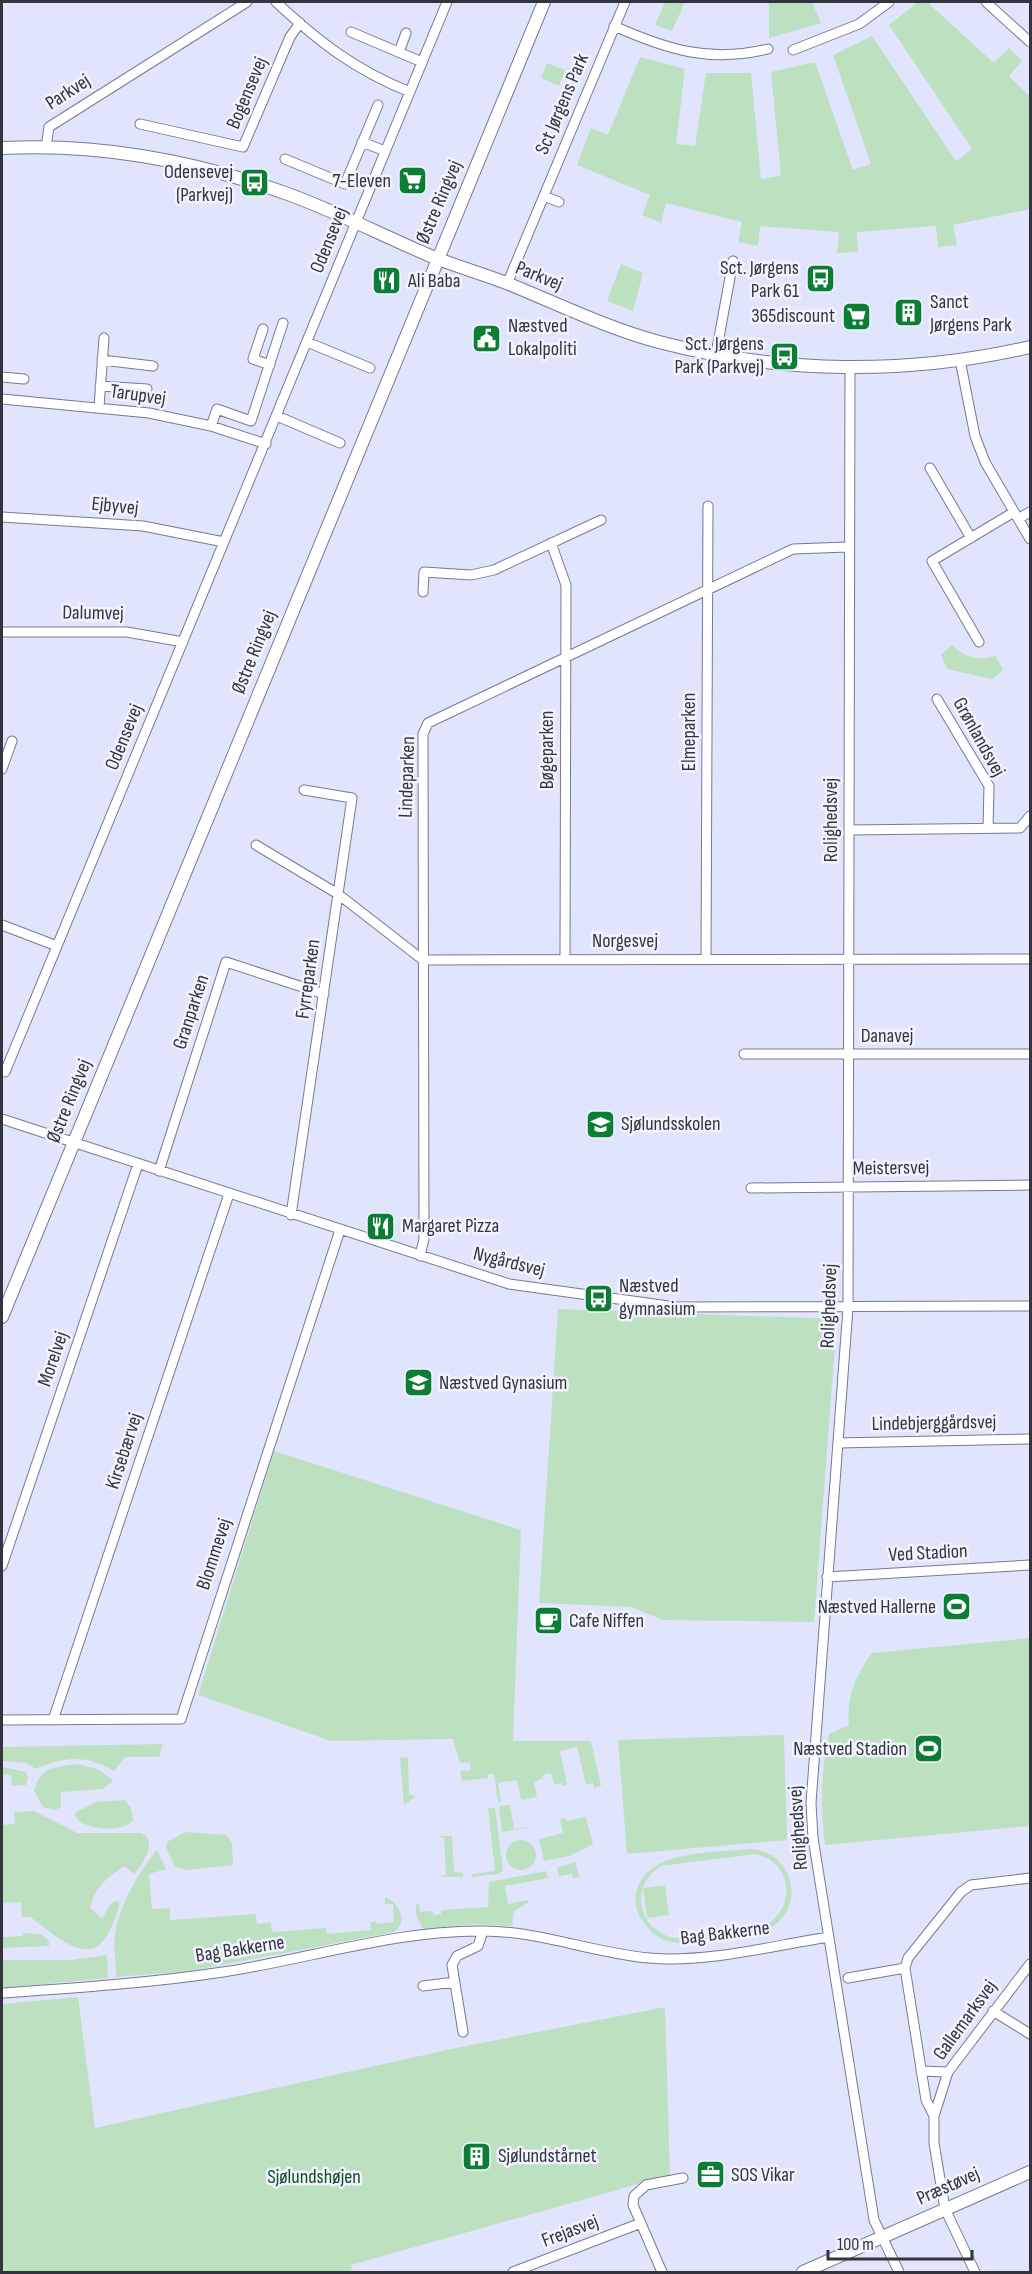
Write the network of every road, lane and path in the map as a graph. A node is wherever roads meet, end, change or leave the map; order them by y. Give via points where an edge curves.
1 (247, 2) edge
2 (276, 2) edge
3 (447, 2) edge
4 (544, 2) edge
5 (625, 2) edge
6 (890, 2) edge
7 (986, 2) edge
8 (300, 23) junction
9 (614, 26) junction
10 (351, 32) dead end
11 (406, 33) dead end
12 (1030, 42) edge
13 (768, 49) dead end
14 (793, 50) dead end
15 (399, 52) junction
16 (422, 62) junction
17 (410, 92) junction
18 (378, 105) dead end
19 (140, 124) dead end
20 (362, 142) junction
21 (46, 147) junction
22 (2, 148) edge
23 (385, 151) junction
24 (285, 159) dead end
25 (544, 196) junction
26 (559, 202) dead end
27 (356, 222) junction
28 (437, 258) junction
29 (733, 261) dead end
30 (507, 284) junction
31 (284, 323) dead end
32 (263, 329) dead end
33 (104, 338) dead end
34 (307, 342) junction
35 (1030, 347) edge
36 (716, 354) junction
37 (102, 360) junction
38 (960, 360) junction
39 (270, 365) junction
40 (153, 366) dead end
41 (370, 368) dead end
42 (850, 368) junction
43 (2, 377) edge
44 (24, 379) dead end
45 (100, 386) junction
46 (147, 389) dead end
47 (2, 399) edge
48 (99, 407) junction
49 (277, 416) junction
50 (212, 426) junction
51 (340, 443) dead end
52 (266, 444) junction
53 (930, 468) dead end
54 (708, 506) dead end
55 (1030, 512) edge
56 (1016, 516) junction
57 (2, 517) edge
58 (601, 519) dead end
59 (971, 538) junction
60 (1030, 539) edge
61 (224, 542) junction
62 (551, 543) junction
63 (849, 548) junction
64 (707, 590) junction
65 (423, 592) dead end
66 (2, 632) edge
67 (183, 642) junction
68 (979, 642) dead end
69 (564, 659) junction
70 (937, 699) dead end
71 (12, 741) dead end
72 (2, 769) edge
73 (304, 790) dead end
74 (1030, 816) edge
75 (988, 828) junction
76 (849, 830) junction
77 (256, 845) dead end
78 (338, 894) junction
79 (2, 925) edge
80 (57, 946) junction
81 (706, 959) junction
82 (849, 959) junction
83 (1030, 959) edge
84 (423, 960) junction
85 (565, 960) junction
86 (324, 994) junction
87 (744, 1054) dead end
88 (849, 1054) junction
89 (1030, 1054) edge
90 (5, 1072) dead end
91 (2, 1119) edge
92 (73, 1143) junction
93 (138, 1164) junction
94 (159, 1171) junction
95 (1030, 1185) edge
96 (849, 1187) junction
97 (751, 1188) dead end
98 (229, 1194) junction
99 (291, 1215) junction
100 (340, 1230) junction
101 (420, 1256) junction
102 (1030, 1306) edge
103 (849, 1308) junction
104 (2, 1317) edge
105 (1030, 1438) edge
106 (838, 1443) junction
107 (1030, 1565) edge
108 (2, 1566) edge
109 (827, 1577) junction
110 (2, 1720) edge
111 (53, 1720) junction
112 (1030, 1878) edge
113 (483, 1930) junction
114 (829, 1937) junction
115 (1030, 1964) edge
116 (905, 1968) junction
117 (848, 1978) dead end
118 (455, 1982) junction
119 (423, 1986) dead end
120 (2, 1993) edge
121 (993, 2011) junction
122 (463, 2032) dead end
123 (1030, 2034) edge
124 (921, 2071) junction
125 (948, 2072) junction
126 (934, 2116) junction
127 (1030, 2172) edge
128 (683, 2178) dead end
129 (945, 2209) junction
130 (641, 2223) junction
131 (882, 2237) junction
132 (513, 2272) edge
133 (662, 2272) edge
134 (803, 2272) edge
135 (899, 2272) edge
136 (975, 2272) edge

1 - 21 street, Parkvej via 49,127
2 - 8 street
3 - 16 street, Odensevej
4 - 28 street, Østre Ringvej
5 - 9 street, Sct Jørgens Park
6 - 14 street via 859,24
7 - 12 street
8 - 17 street via 343,59 374,78
8 - 19 street, Bogensevej via 290,37 243,147
9 - 13 street via 650,42 713,56
9 - 25 street, Sct Jørgens Park
10 - 15 street
11 - 15 street
15 - 16 street
16 - 17 street, Odensevej
17 - 23 street, Odensevej
18 - 20 street, Odensevej
20 - 23 street
20 - 24 street, Odensevej via 345,184
21 - 22 street, Parkvej
21 - 27 street, Parkvej via 112,151 180,163 285,194
23 - 27 street, Odensevej
25 - 26 street
25 - 30 street, Sct Jørgens Park
27 - 28 street, Parkvej
27 - 34 street, Odensevej
28 - 30 street, Parkvej
28 - 92 street, Østre Ringvej
29 - 36 street
30 - 36 street, Parkvej via 658,342
31 - 39 street
32 - 39 street via 253,359
33 - 37 street
34 - 41 street
34 - 49 street, Odensevej
35 - 38 street, Parkvej
36 - 42 street, Parkvej
37 - 40 street
37 - 45 street
38 - 42 street, Parkvej
38 - 56 street via 975,436
39 - 50 street via 251,421 217,409
42 - 63 street, Rolighedsvej
43 - 44 street
45 - 46 street
45 - 48 street
47 - 48 street, Tarupvej
48 - 50 street, Tarupvej
49 - 51 street
49 - 52 street, Odensevej
50 - 52 street, Tarupvej
52 - 61 street, Odensevej
53 - 59 street
54 - 64 street, Elmeparken
55 - 56 street
56 - 59 street
56 - 60 street
57 - 61 street, Ejbyvej via 143,526
58 - 62 street
59 - 68 street via 932,561
61 - 67 street, Odensevej
62 - 65 street via 482,573 424,572
62 - 69 street, Bøgeparken via 566,585
63 - 64 street, Lindeparken via 794,549
63 - 76 street, Rolighedsvej
64 - 69 street, Lindeparken
64 - 81 street, Elmeparken
66 - 67 street, Dalumvej via 127,632
67 - 80 street, Odensevej
69 - 84 street, Lindeparken via 428,723 423,734
69 - 85 street, Bøgeparken
70 - 75 street, Grønlandsvej via 989,786
71 - 72 street
73 - 78 street, Fyrreparken via 352,798
74 - 75 street via 1020,828
75 - 76 street
76 - 82 street, Rolighedsvej
77 - 78 street
78 - 84 street
78 - 86 street, Fyrreparken
79 - 80 street
80 - 90 street, Odensevej
81 - 82 street, Norgesvej
81 - 85 street, Norgesvej
82 - 83 street, Norgesvej
82 - 88 street, Rolighedsvej
84 - 85 street, Norgesvej
84 - 101 street, Lindeparken via 424,1239
86 - 94 street, Granparken via 226,962
86 - 99 street, Fyrreparken
87 - 88 street, Danavej
88 - 89 street, Danavej
88 - 96 street, Rolighedsvej
91 - 92 street, Nygårdsvej
92 - 93 street, Nygårdsvej
92 - 104 street, Østre Ringvej
93 - 94 street, Nygårdsvej
93 - 108 street, Morelvej
94 - 98 street, Nygårdsvej
95 - 96 street, Meistersvej
96 - 97 street, Meistersvej
96 - 103 street, Rolighedsvej
98 - 99 street, Nygårdsvej
98 - 111 street, Kirsebærvej
99 - 100 street, Nygårdsvej
100 - 101 street, Nygårdsvej
100 - 111 street, Blommevej via 181,1719
101 - 103 street, Nygårdsvej via 508,1284 643,1304
102 - 103 street, Nygårdsvej
103 - 106 street, Rolighedsvej
105 - 106 street, Lindebjerggårdsvej
106 - 109 street, Rolighedsvej
107 - 109 street, Ved Stadion
109 - 114 street, Rolighedsvej via 811,1803
110 - 111 street, Blommevej
112 - 116 street via 971,1885 961,1892 908,1958
113 - 114 street, Bag Bakkerne via 526,1934 652,1958 713,1956
113 - 118 street via 478,1947 454,1960
113 - 120 street, Bag Bakkerne via 371,1944 224,1972
114 - 131 street, Rolighedsvej via 874,2220
115 - 121 street, Gallemarksvej
116 - 117 street
116 - 124 street
118 - 119 street
118 - 122 street
121 - 123 street
121 - 125 street, Gallemarksvej
124 - 125 street
124 - 126 street via 926,2100
125 - 126 street, Gallemarksvej
126 - 129 street, Gallemarksvej via 934,2143
127 - 129 street, Præstøvej
128 - 130 street via 639,2189 633,2205
129 - 131 street, Præstøvej
129 - 136 street, Gallemarksvej
130 - 132 street, Frejasvej
130 - 133 street
131 - 134 street, Præstøvej
131 - 135 street

